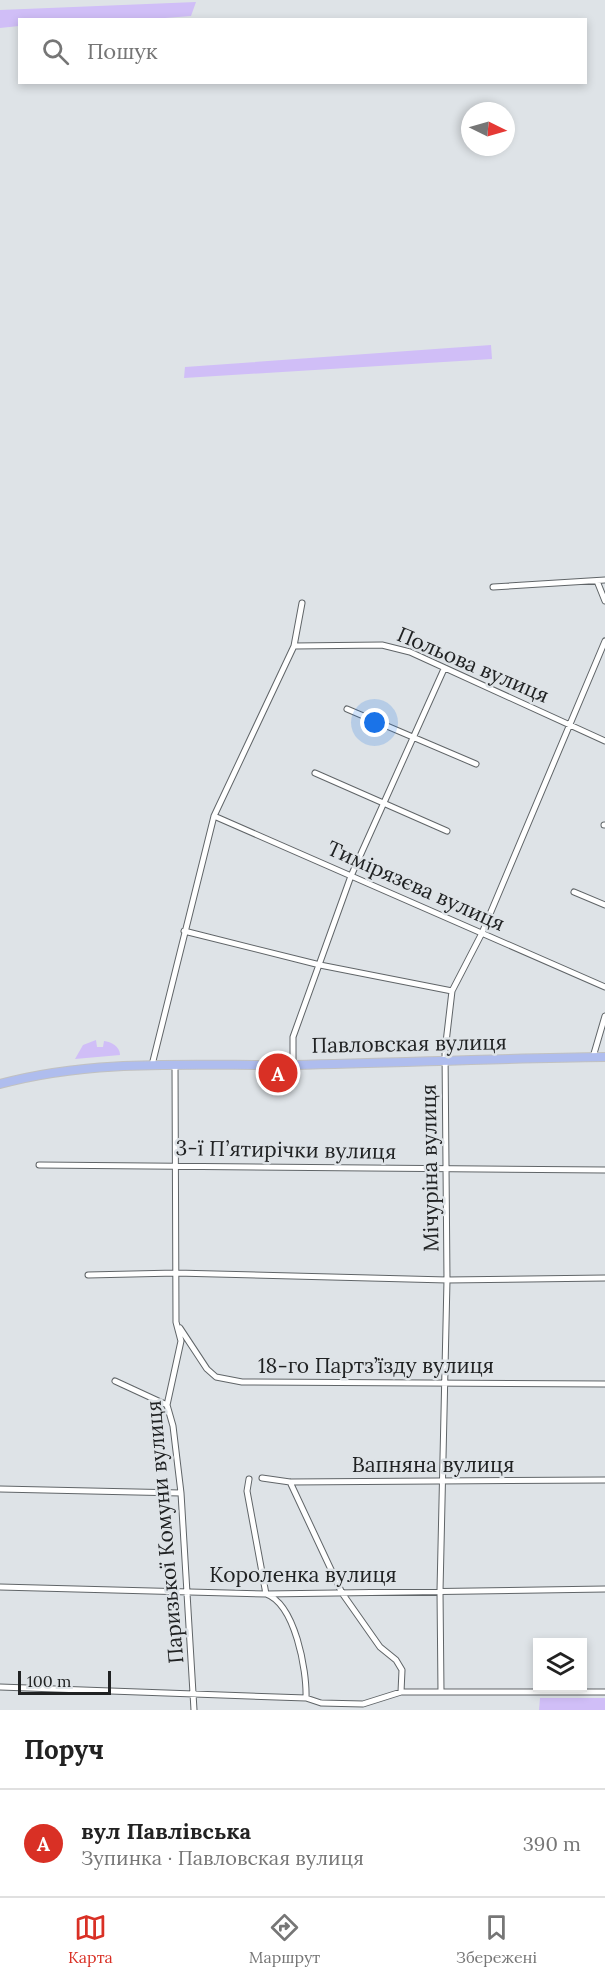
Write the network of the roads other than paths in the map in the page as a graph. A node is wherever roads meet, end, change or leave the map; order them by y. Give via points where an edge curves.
1 (605, 580) edge
2 (597, 581) junction
3 (493, 587) dead end
4 (605, 601) edge
5 (302, 603) dead end
6 (605, 641) edge
7 (294, 646) junction
8 (444, 669) junction
9 (347, 709) dead end
10 (568, 724) junction
11 (411, 738) junction
12 (605, 741) edge
13 (476, 764) dead end
14 (315, 773) dead end
15 (383, 801) junction
16 (214, 816) junction
17 (447, 831) dead end
18 (351, 876) junction
19 (574, 892) dead end
20 (605, 905) edge
21 (184, 931) junction
22 (482, 933) junction
23 (320, 965) junction
24 (605, 987) edge
25 (452, 991) junction
26 (605, 1016) edge
27 (593, 1057) junction
28 (605, 1057) edge
29 (445, 1062) junction
30 (152, 1065) junction
31 (175, 1065) junction
32 (292, 1065) junction
33 (0, 1084) edge
34 (39, 1165) dead end
35 (175, 1165) junction
36 (447, 1170) junction
37 (605, 1170) edge
38 (176, 1273) junction
39 (88, 1275) dead end
40 (605, 1278) edge
41 (447, 1280) junction
42 (176, 1322) junction
43 (115, 1381) dead end
44 (446, 1384) junction
45 (605, 1384) edge
46 (167, 1405) junction
47 (262, 1478) dead end
48 (249, 1479) dead end
49 (605, 1480) edge
50 (290, 1482) junction
51 (444, 1482) junction
52 (0, 1488) edge
53 (181, 1493) junction
54 (0, 1587) edge
55 (605, 1589) edge
56 (189, 1591) junction
57 (440, 1592) junction
58 (342, 1593) junction
59 (266, 1594) junction
60 (0, 1687) edge
61 (401, 1692) junction
62 (441, 1692) junction
63 (605, 1692) edge
64 (194, 1695) junction
65 (306, 1698) junction
66 (351, 1707) edge
67 (194, 1710) edge

1 - 2 street
2 - 3 street
2 - 4 street
5 - 7 street
6 - 10 street, Мічуріна вулиця
7 - 8 street, Польова вулиця via 382,645 410,652
7 - 16 street
8 - 10 street, Польова вулиця
8 - 11 street
9 - 11 street
10 - 12 street, Польова вулиця
10 - 22 street, Мічуріна вулиця
11 - 13 street
11 - 15 street
14 - 15 street
15 - 17 street
15 - 18 street
16 - 18 street, Тимірязєва вулиця
16 - 21 street
18 - 22 street, Тимірязєва вулиця
18 - 23 street
19 - 20 street
21 - 23 street
21 - 30 street
22 - 24 street, Тимірязєва вулиця
22 - 25 street, Мічуріна вулиця
23 - 25 street
23 - 32 street via 293,1037
25 - 29 street, Мічуріна вулиця
26 - 27 street
27 - 28 main road, Павловская вулиця
27 - 29 main road, Павловская вулиця
29 - 32 main road, Павловская вулиця
29 - 36 street, Мічуріна вулиця
30 - 31 main road, Павловская вулиця
30 - 33 main road, Павловская вулиця via 46,1073
31 - 32 main road, Павловская вулиця
31 - 35 street, Паризької Комуни вулиця
34 - 35 street, 3-ї П’ятирічки вулиця
35 - 36 street, 3-ї П’ятирічки вулиця
35 - 38 street, Паризької Комуни вулиця
36 - 37 street, 3-ї П’ятирічки вулиця
36 - 41 street, Мічуріна вулиця
38 - 39 street
38 - 41 street
38 - 42 street, Паризької Комуни вулиця
40 - 41 street
41 - 44 street, Мічуріна вулиця
42 - 44 street, 18-го Партз’їзду вулиця via 216,1377 242,1382
42 - 46 street, Паризької Комуни вулиця via 181,1341
43 - 46 street
44 - 45 street, 18-го Партз’їзду вулиця
44 - 51 street, Мічуріна вулиця
46 - 53 street, Паризької Комуни вулиця
47 - 50 street, Вапняна вулиця
48 - 59 street via 247,1491
49 - 51 street, Вапняна вулиця
50 - 51 street, Вапняна вулиця
50 - 58 street
51 - 57 street, Мічуріна вулиця
52 - 53 street
53 - 56 street, Паризької Комуни вулиця
54 - 56 street, Короленка вулиця
55 - 57 street, Короленка вулиця
56 - 59 street, Короленка вулиця
56 - 64 street, Паризької Комуни вулиця
57 - 58 street, Короленка вулиця
57 - 62 street, Мічуріна вулиця
58 - 59 street, Короленка вулиця
58 - 61 street via 380,1647 402,1670
59 - 65 street via 282,1604 294,1630
60 - 64 street
61 - 62 street
61 - 66 street
62 - 63 street
64 - 65 street
64 - 67 street, Паризької Комуни вулиця
65 - 66 street

